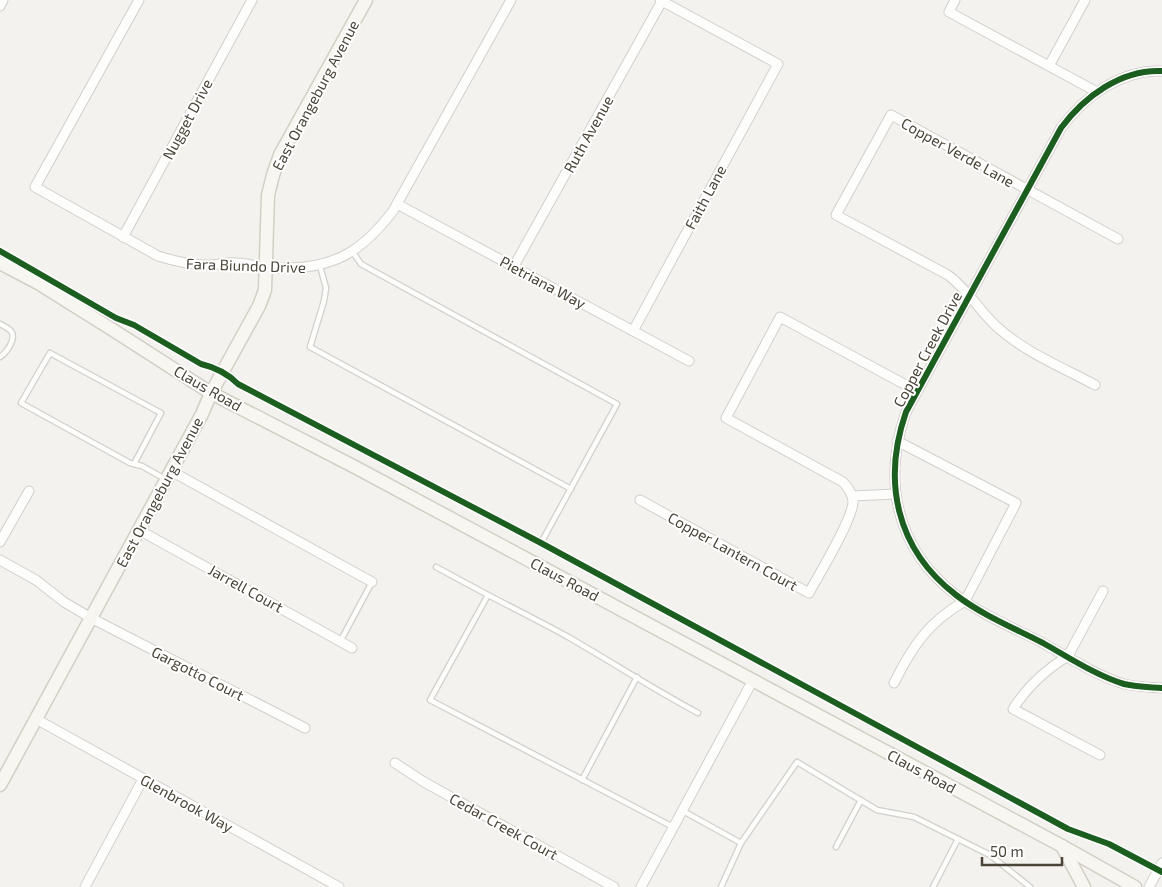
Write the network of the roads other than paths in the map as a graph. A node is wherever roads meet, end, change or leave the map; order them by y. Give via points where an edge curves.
1 (3, 0) edge
2 (138, 0) edge
3 (252, 0) edge
4 (366, 0) edge
5 (511, 0) edge
6 (955, 0) edge
7 (1085, 0) edge
8 (661, 1) edge
9 (0, 5) edge
10 (1048, 66) junction
11 (1162, 71) edge
12 (1097, 92) junction
13 (1027, 189) junction
14 (397, 204) junction
15 (123, 237) junction
16 (1118, 239) dead end
17 (351, 251) junction
18 (0, 263) edge
19 (320, 266) junction
20 (514, 266) junction
21 (267, 268) junction
22 (970, 294) junction
23 (0, 324) edge
24 (633, 331) junction
25 (0, 357) edge
26 (689, 362) dead end
27 (1095, 385) dead end
28 (917, 391) junction
29 (211, 393) junction
30 (897, 441) junction
31 (134, 464) junction
32 (169, 475) junction
33 (570, 489) junction
34 (29, 491) dead end
35 (896, 494) junction
36 (852, 496) junction
37 (640, 500) dead end
38 (139, 530) junction
39 (0, 542) edge
40 (541, 543) dead end
41 (0, 560) edge
42 (436, 568) dead end
43 (372, 582) joint
44 (1103, 591) dead end
45 (488, 595) junction
46 (964, 601) junction
47 (91, 618) junction
48 (341, 640) junction
49 (352, 648) dead end
50 (1068, 656) junction
51 (637, 677) junction
52 (753, 680) junction
53 (894, 683) dead end
54 (1162, 688) edge
55 (698, 714) dead end
56 (36, 719) junction
57 (304, 728) dead end
58 (1100, 755) dead end
59 (395, 763) dead end
60 (143, 779) junction
61 (582, 780) junction
62 (0, 785) edge
63 (861, 800) junction
64 (683, 811) junction
65 (674, 828) junction
66 (958, 839) junction
67 (741, 843) junction
68 (1062, 846) junction
69 (836, 847) dead end
70 (1162, 863) edge
71 (85, 887) edge
72 (338, 887) edge
73 (614, 887) edge
74 (641, 887) edge
75 (721, 887) edge
76 (933, 887) edge
77 (1030, 887) edge
78 (1084, 887) edge
79 (1134, 887) edge
80 (1149, 887) edge

1 - 9 street
2 - 15 street, Fara Biundo Drive via 35,187
3 - 15 street, Nugget Drive
4 - 21 main road, East Orangeburg Avenue via 290,136 272,175 266,218
5 - 14 street, Fara Biundo Drive
6 - 10 street via 948,12
7 - 10 street
8 - 20 street, Ruth Avenue
8 - 24 street, Faith Lane via 778,64
10 - 12 street
11 - 12 street, Copper Creek Drive via 1128,76
12 - 13 street, Copper Creek Drive via 1082,103 1061,128
13 - 16 street
13 - 22 street, Copper Creek Drive
13 - 22 street, Copper Verde Lane via 891,115 836,215 948,275
14 - 17 street, Fara Biundo Drive via 381,226
14 - 20 street, Pietriana Way
15 - 21 street, Fara Biundo Drive via 173,261 207,265 250,263
17 - 19 street, Fara Biundo Drive
17 - 33 lane via 361,264 617,404
18 - 29 main road, Claus Road via 38,283
19 - 21 street, Fara Biundo Drive
19 - 33 lane via 326,288 310,347
20 - 24 street, Pietriana Way
21 - 29 main road, East Orangeburg Avenue via 260,306
22 - 27 street via 1007,336
22 - 28 street, Copper Creek Drive
23 - 25 lane via 13,335 5,354
24 - 26 street, Pietriana Way
28 - 30 street, Copper Creek Drive
28 - 36 street via 780,317 726,418 843,482
29 - 32 main road, East Orangeburg Avenue
29 - 52 main road, Claus Road
30 - 35 street, Copper Creek Drive via 894,461
30 - 46 street via 1016,503
31 - 31 lane via 20,403 50,353 161,413
31 - 32 lane
32 - 38 main road, East Orangeburg Avenue
32 - 43 street
33 - 40 lane
34 - 39 street
35 - 36 street
35 - 46 street, Copper Creek Drive via 900,515 915,549 943,585
36 - 37 street, Copper Lantern Court via 851,512 809,593
38 - 47 main road, East Orangeburg Avenue
38 - 48 street, Jarrell Court
41 - 47 street, Gargotto Court
42 - 45 lane
43 - 48 lane
44 - 50 street
45 - 51 lane
45 - 61 lane via 430,700
46 - 50 street, Copper Creek Drive
46 - 53 street via 920,638
47 - 56 main road, East Orangeburg Avenue
47 - 57 street, Gargotto Court
48 - 49 street, Jarrell Court
50 - 54 street, Copper Creek Drive via 1124,684
50 - 58 street via 1042,674 1013,709
51 - 55 lane
51 - 61 lane
52 - 64 street
52 - 68 main road, Claus Road
56 - 60 street, Glenbrook Way
56 - 62 main road, East Orangeburg Avenue
59 - 73 street, Cedar Creek Court
60 - 71 street
60 - 72 street, Glenbrook Way
61 - 65 lane
63 - 66 lane via 877,810 914,817
63 - 67 lane via 797,762
63 - 69 lane
64 - 65 street
64 - 67 lane
65 - 74 street
66 - 76 lane
66 - 77 lane via 990,855
67 - 75 lane
68 - 78 main road
68 - 79 main road, Claus Road
70 - 80 street

